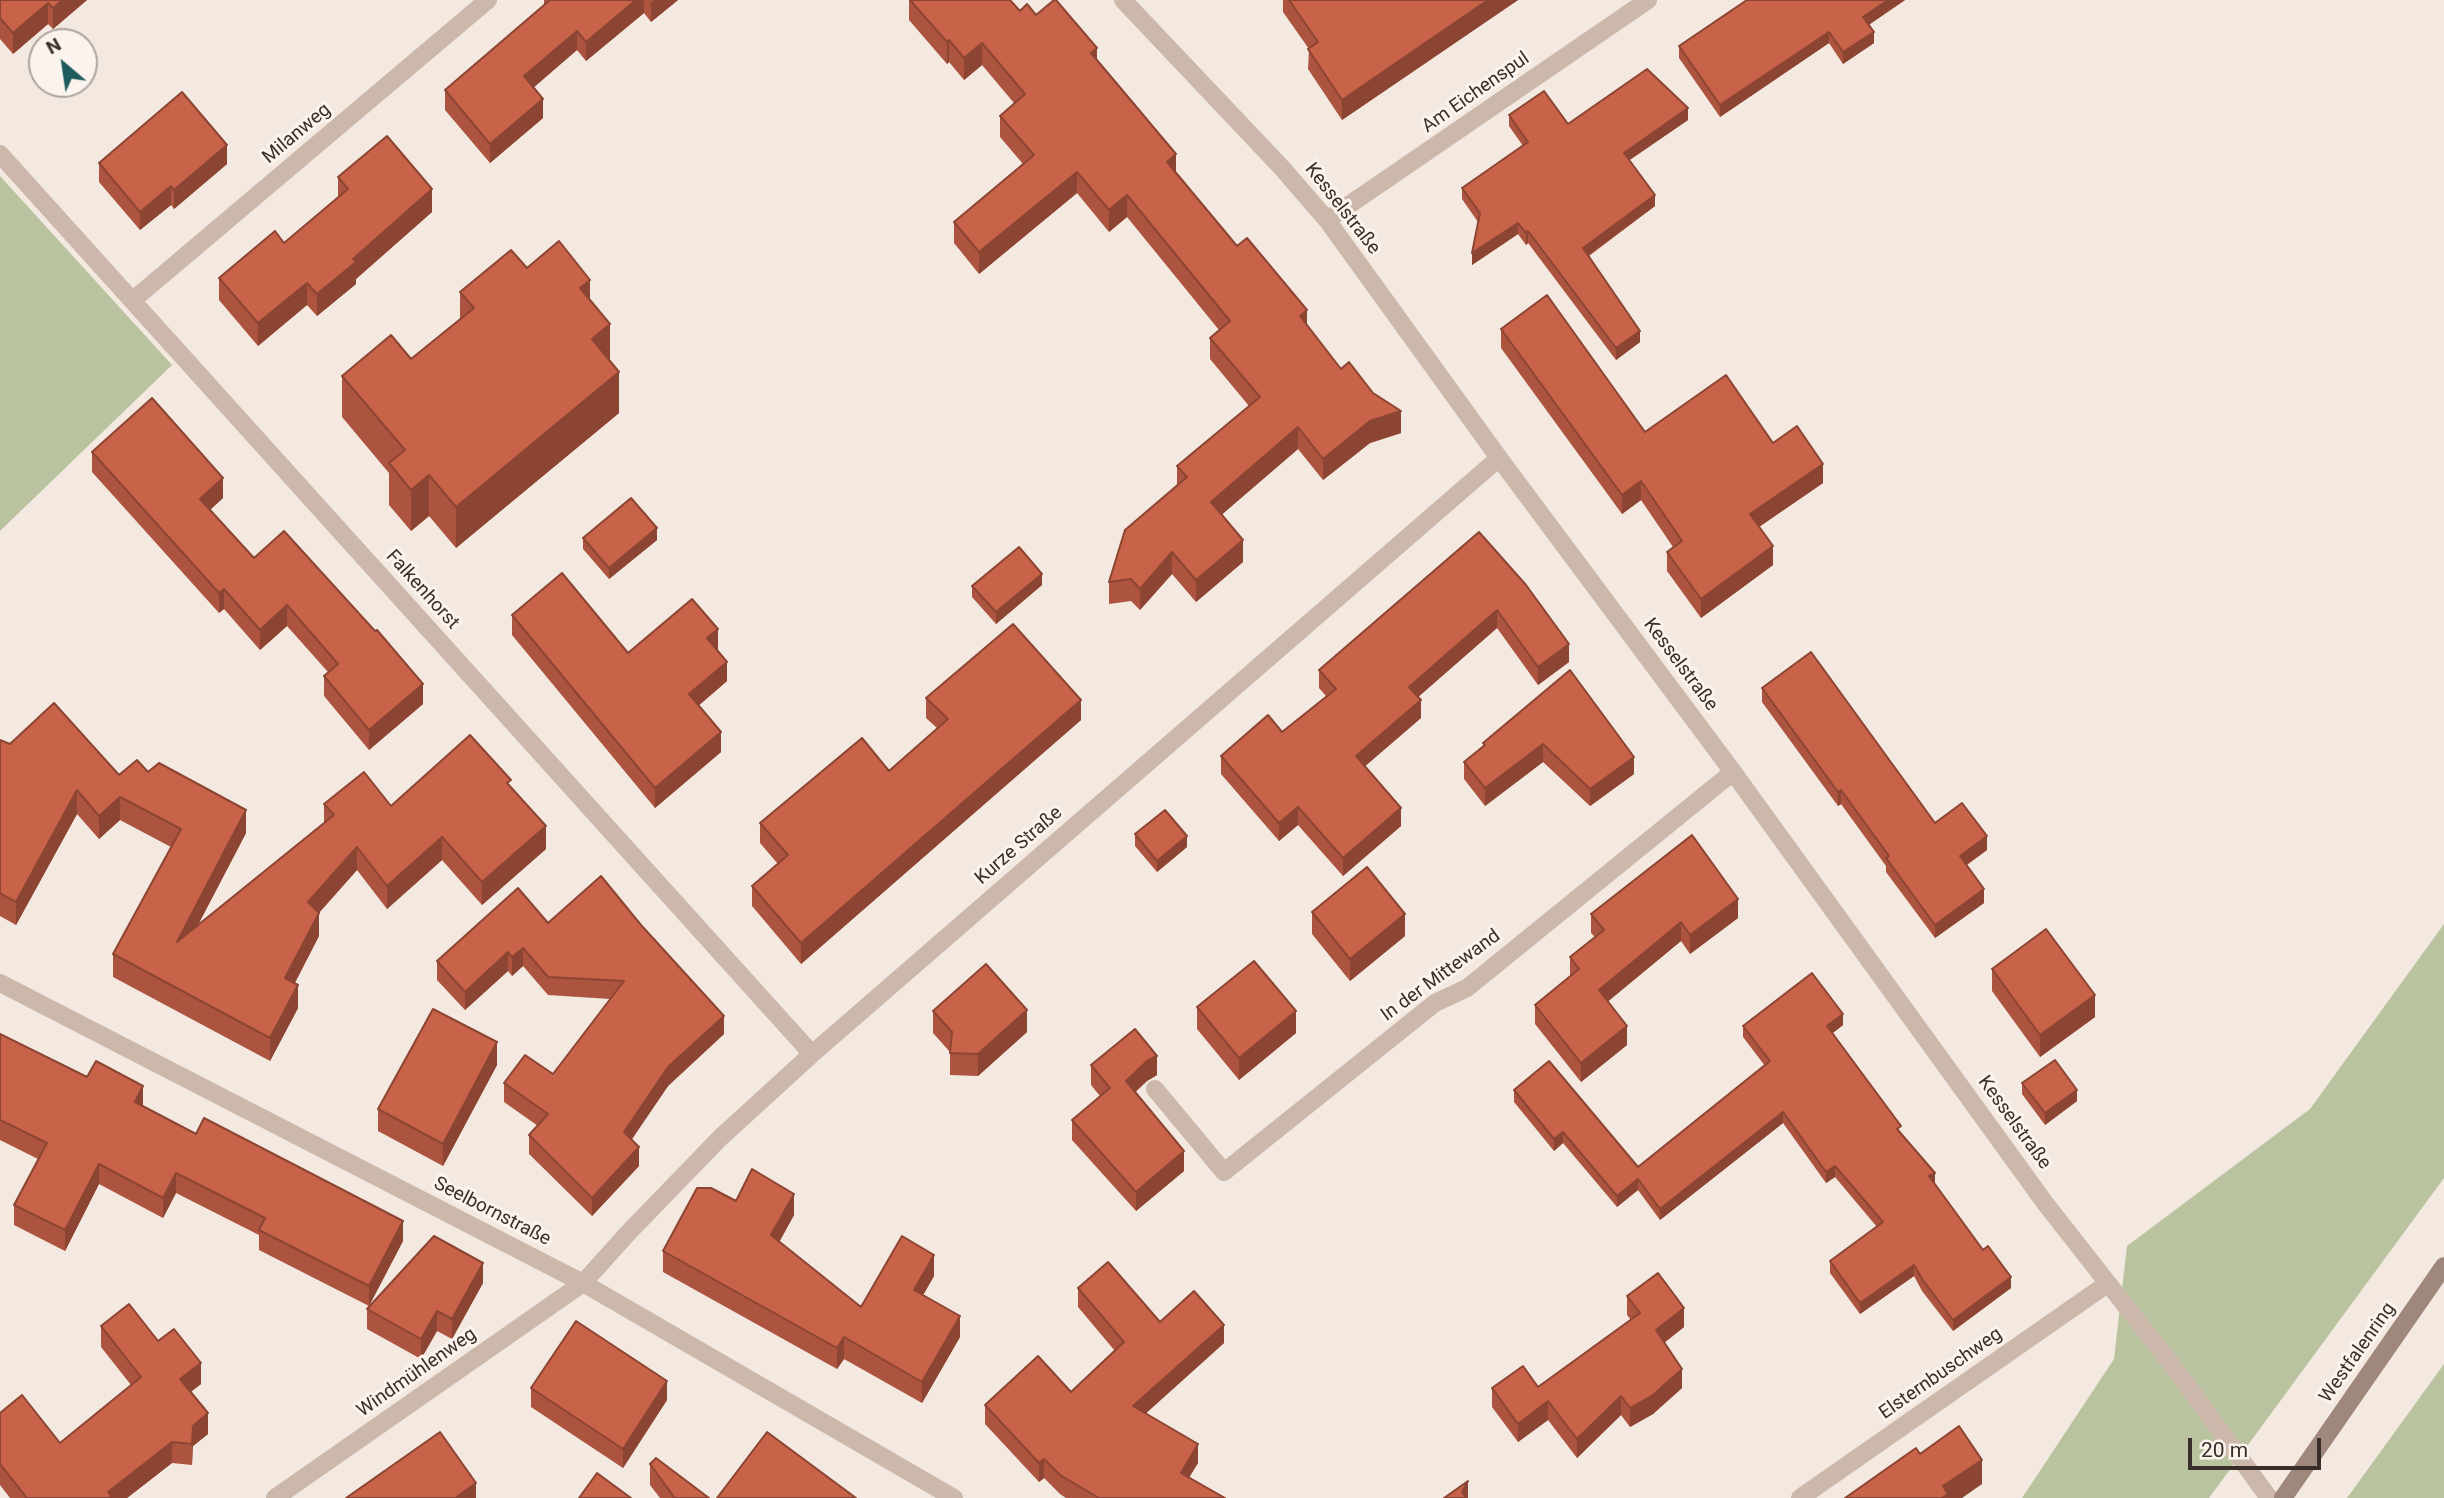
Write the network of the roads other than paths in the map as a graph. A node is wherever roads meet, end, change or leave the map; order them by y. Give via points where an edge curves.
1 (488, 0) edge
2 (1123, 0) edge
3 (1648, 0) edge
4 (0, 154) edge
5 (1327, 220) junction
6 (133, 300) junction
7 (1499, 458) junction
8 (1733, 772) junction
9 (0, 983) edge
10 (812, 1054) junction
11 (1155, 1088) dead end
12 (2444, 1266) edge
13 (583, 1283) junction
14 (2107, 1284) junction
15 (275, 1498) edge
16 (954, 1498) edge
17 (1800, 1498) edge
18 (2269, 1498) edge
19 (2283, 1498) edge

1 - 6 street, Milanweg
2 - 5 street, Kesselstraße
3 - 5 street, Am Eichenspul
4 - 6 street, Falkenhorst
5 - 7 street, Kesselstraße
6 - 10 street, Falkenhorst
7 - 8 street, Kesselstraße
7 - 10 street, Kurze Straße
8 - 11 street, In der Mittewand via 1467,988 1435,1003 1224,1172
8 - 14 street, Kesselstraße
9 - 13 street, Seelbornstraße
10 - 13 street, Kurze Straße via 720,1138
12 - 19 main road, Westfalenring
13 - 15 street, Windmühlenweg
13 - 16 street, Seelbornstraße
14 - 17 street, Elsternbuschweg
14 - 18 street, Kesselstraße

